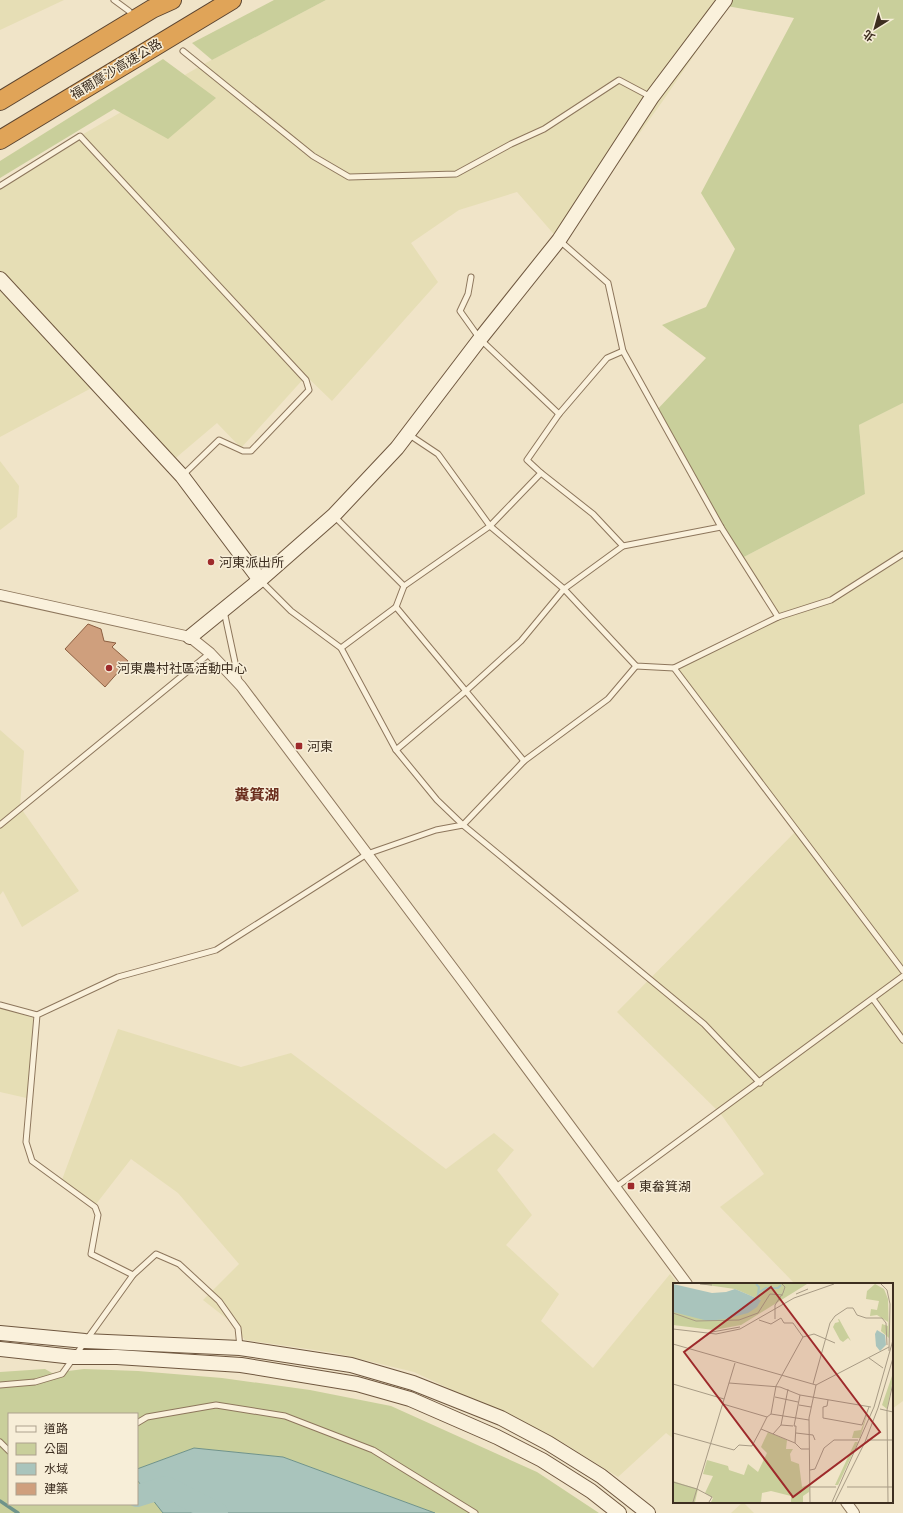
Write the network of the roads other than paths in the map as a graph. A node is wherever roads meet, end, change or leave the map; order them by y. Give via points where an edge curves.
1 (114, 0) edge
2 (172, 0) edge
3 (232, 0) edge
4 (725, 0) edge
5 (129, 11) dead end
6 (183, 51) dead end
7 (652, 97) junction
8 (0, 101) edge
9 (0, 140) edge
10 (0, 186) edge
11 (559, 240) junction
12 (471, 277) dead end
13 (0, 279) edge
14 (480, 339) junction
15 (623, 351) junction
16 (559, 414) junction
17 (408, 434) junction
18 (541, 473) junction
19 (182, 476) junction
20 (334, 515) junction
21 (490, 526) junction
22 (721, 527) junction
23 (623, 546) junction
24 (903, 554) edge
25 (260, 580) junction
26 (404, 586) junction
27 (564, 589) junction
28 (0, 595) edge
29 (396, 607) junction
30 (224, 610) junction
31 (778, 617) junction
32 (190, 637) junction
33 (341, 648) junction
34 (210, 653) junction
35 (636, 666) junction
36 (674, 668) junction
37 (240, 686) junction
38 (467, 690) junction
39 (396, 750) junction
40 (524, 761) junction
41 (0, 825) edge
42 (464, 825) junction
43 (367, 854) junction
44 (903, 971) edge
45 (903, 976) edge
46 (873, 998) junction
47 (0, 1005) edge
48 (37, 1015) junction
49 (903, 1040) edge
50 (760, 1083) junction
51 (616, 1187) junction
52 (133, 1275) junction
53 (686, 1283) edge
54 (0, 1333) edge
55 (85, 1341) junction
56 (240, 1348) junction
57 (0, 1349) edge
58 (74, 1357) junction
59 (0, 1385) edge
60 (138, 1422) edge
61 (0, 1442) edge
62 (8, 1450) edge
63 (847, 1503) edge
64 (475, 1513) edge
65 (619, 1513) edge
66 (648, 1513) edge
67 (854, 1513) edge

1 - 5 lane
2 - 8 highway via 152,9
3 - 9 highway, 福爾摩沙高速公路
4 - 7 main road
6 - 7 lane via 314,156 350,177 456,174 544,129 619,80
7 - 11 main road
10 - 19 lane via 80,136 306,380 309,390 251,451 243,451 219,440
11 - 14 main road
11 - 15 lane via 608,283
12 - 14 lane via 468,294 460,311
13 - 19 main road
14 - 16 lane
14 - 17 main road
15 - 16 lane via 607,358
15 - 22 lane
16 - 18 lane via 527,460
17 - 20 main road
17 - 21 lane via 438,454
18 - 21 lane
18 - 23 lane via 594,514
19 - 25 main road
20 - 25 main road
20 - 26 lane
21 - 26 lane
21 - 27 lane
22 - 23 lane
22 - 31 lane
23 - 27 lane
24 - 31 lane via 831,600
25 - 30 main road
25 - 33 lane via 291,610
26 - 29 lane
27 - 35 lane
27 - 38 lane via 521,641
28 - 32 street
29 - 33 lane
29 - 38 lane
30 - 32 main road
30 - 37 lane
31 - 36 lane
32 - 34 street
33 - 39 lane
34 - 37 street
34 - 41 lane
35 - 36 lane
35 - 40 lane via 608,699
36 - 44 lane
37 - 43 street
38 - 39 lane
38 - 40 lane
39 - 42 lane via 436,800
40 - 42 lane
42 - 43 lane via 436,830
42 - 50 lane via 704,1024
43 - 48 lane via 216,950 118,976
43 - 51 street
45 - 46 lane
46 - 49 lane
46 - 50 lane
47 - 48 lane
48 - 52 lane via 26,1142 32,1161 95,1207 98,1215 92,1254
50 - 51 lane
51 - 53 street
52 - 55 lane
52 - 56 lane via 156,1254 179,1264 222,1306 238,1328
54 - 55 main road
55 - 56 main road
55 - 58 lane
56 - 66 main road via 351,1365 414,1383 501,1418 601,1476
57 - 58 main road
58 - 59 lane via 62,1374 35,1382
58 - 65 main road via 117,1357 241,1365 357,1384 410,1400 497,1436 542,1460 591,1491
60 - 64 lane via 147,1417 216,1404 285,1416 372,1450
61 - 62 lane
63 - 67 street

